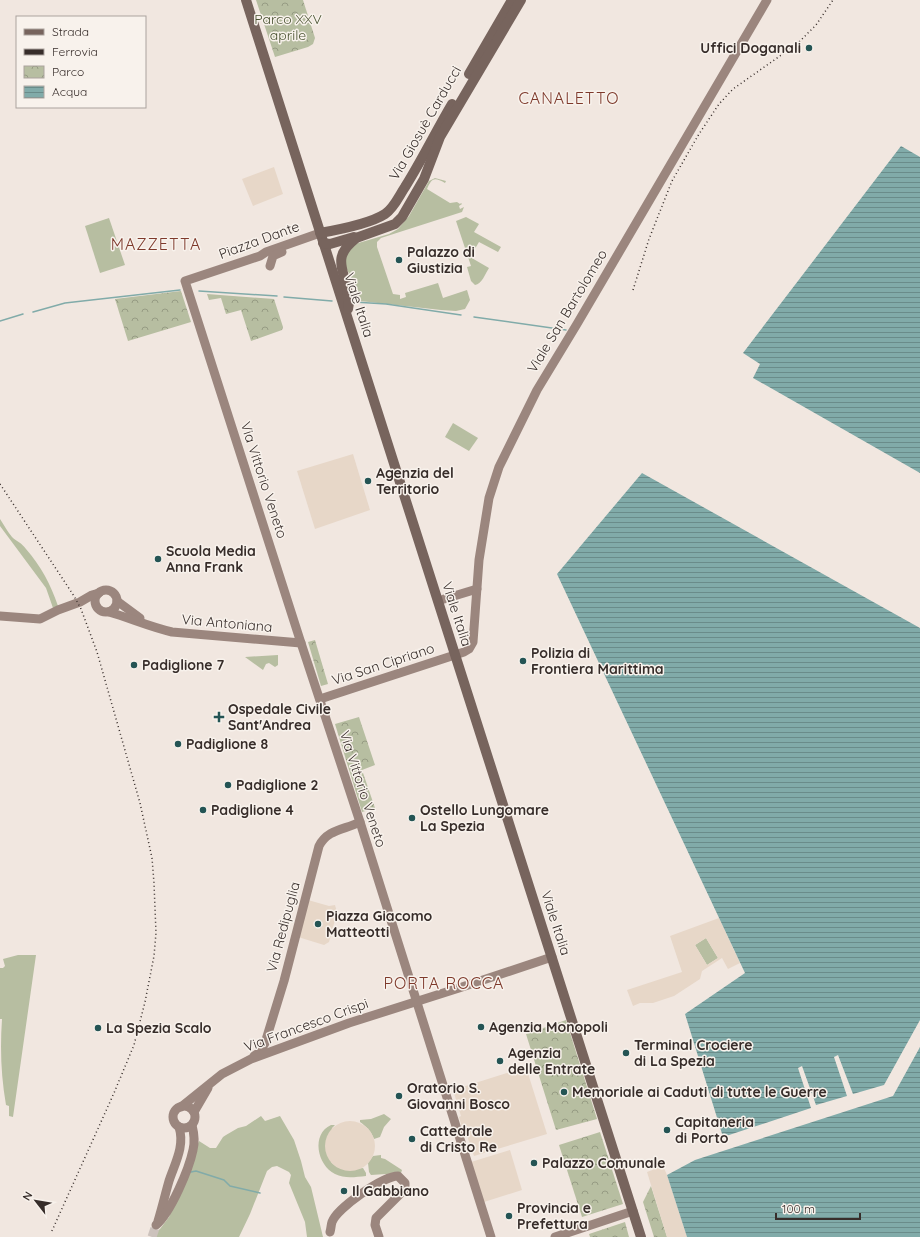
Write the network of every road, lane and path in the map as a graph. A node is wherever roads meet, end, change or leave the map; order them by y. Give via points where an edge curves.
1 (246, 0) edge
2 (512, 0) edge
3 (520, 0) edge
4 (767, 0) edge
5 (314, 216) junction
6 (338, 230) junction
7 (322, 238) junction
8 (356, 238) junction
9 (270, 266) dead end
10 (185, 281) joint
11 (346, 312) junction
12 (477, 589) junction
13 (99, 593) junction
14 (444, 599) dead end
15 (80, 602) junction
16 (117, 602) junction
17 (95, 603) junction
18 (109, 612) junction
19 (0, 616) edge
20 (151, 626) junction
21 (301, 643) junction
22 (456, 655) junction
23 (320, 699) junction
24 (360, 822) junction
25 (552, 956) junction
26 (416, 1002) junction
27 (270, 1029) junction
28 (286, 1045) junction
29 (251, 1059) junction
30 (210, 1083) junction
31 (181, 1107) junction
32 (194, 1112) junction
33 (192, 1125) junction
34 (179, 1126) junction
35 (633, 1211) junction
36 (330, 1232) dead end
37 (379, 1237) edge
38 (491, 1237) edge
39 (555, 1237) edge
40 (641, 1237) edge

1 - 5 main road, Viale Italia
2 - 6 main road, Via Giosuè Carducci via 390,210 376,218
3 - 8 main road, Via Giosuè Carducci via 440,137 424,179 402,217 395,224
4 - 12 street, Viale San Bartolomeo via 531,401 499,467 489,498
5 - 6 main road
5 - 7 main road, Viale Italia
6 - 7 main road, Via Giosuè Carducci
7 - 8 main road, Via Giosuè Carducci via 330,244
7 - 9 street, Piazza Dante via 276,254
7 - 10 street, Piazza Dante via 266,252
7 - 11 main road, Viale Italia
8 - 11 main road, Via Giosuè Carducci via 344,249 341,256 349,306
10 - 21 street, Via Vittorio Veneto
11 - 22 main road, Viale Italia
12 - 14 street
12 - 22 street, Viale San Bartolomeo via 473,642 468,649
13 - 15 street
13 - 16 street via 109,591 115,595
13 - 17 street
15 - 17 street
15 - 19 street via 40,615 16,618
16 - 18 street via 115,608
16 - 20 street, Via Antoniana
17 - 18 street via 98,610
18 - 20 street, Via Antoniana
20 - 21 street, Via Antoniana via 172,632
21 - 23 street, Via Vittorio Veneto
22 - 23 street, Via San Cipriano
22 - 25 main road, Viale Italia
23 - 24 street, Via Vittorio Veneto
24 - 26 street, Via Vittorio Veneto
24 - 27 street, Via Redipuglia via 328,834 319,846
25 - 26 street, Via Francesco Crispi
25 - 35 main road, Viale Italia
26 - 28 street, Via Francesco Crispi
26 - 38 street, Via Vittorio Veneto
27 - 28 street via 273,1041
27 - 29 street, Via Redipuglia via 264,1047
28 - 29 street, Via Francesco Crispi
29 - 30 street, Via Francesco Crispi
30 - 31 street, Via Francesco Crispi
30 - 32 street, Via Francesco Crispi
31 - 32 street
31 - 34 street via 174,1117 175,1123
32 - 33 street
33 - 34 street via 186,1128
33 - 34 street via 194,1149 188,1166 168,1210 156,1225 180,1153 182,1142
35 - 39 street
35 - 40 main road, Viale Italia
36 - 37 street via 332,1222 362,1193 380,1182 398,1176 405,1183 405,1189 376,1218 375,1225

